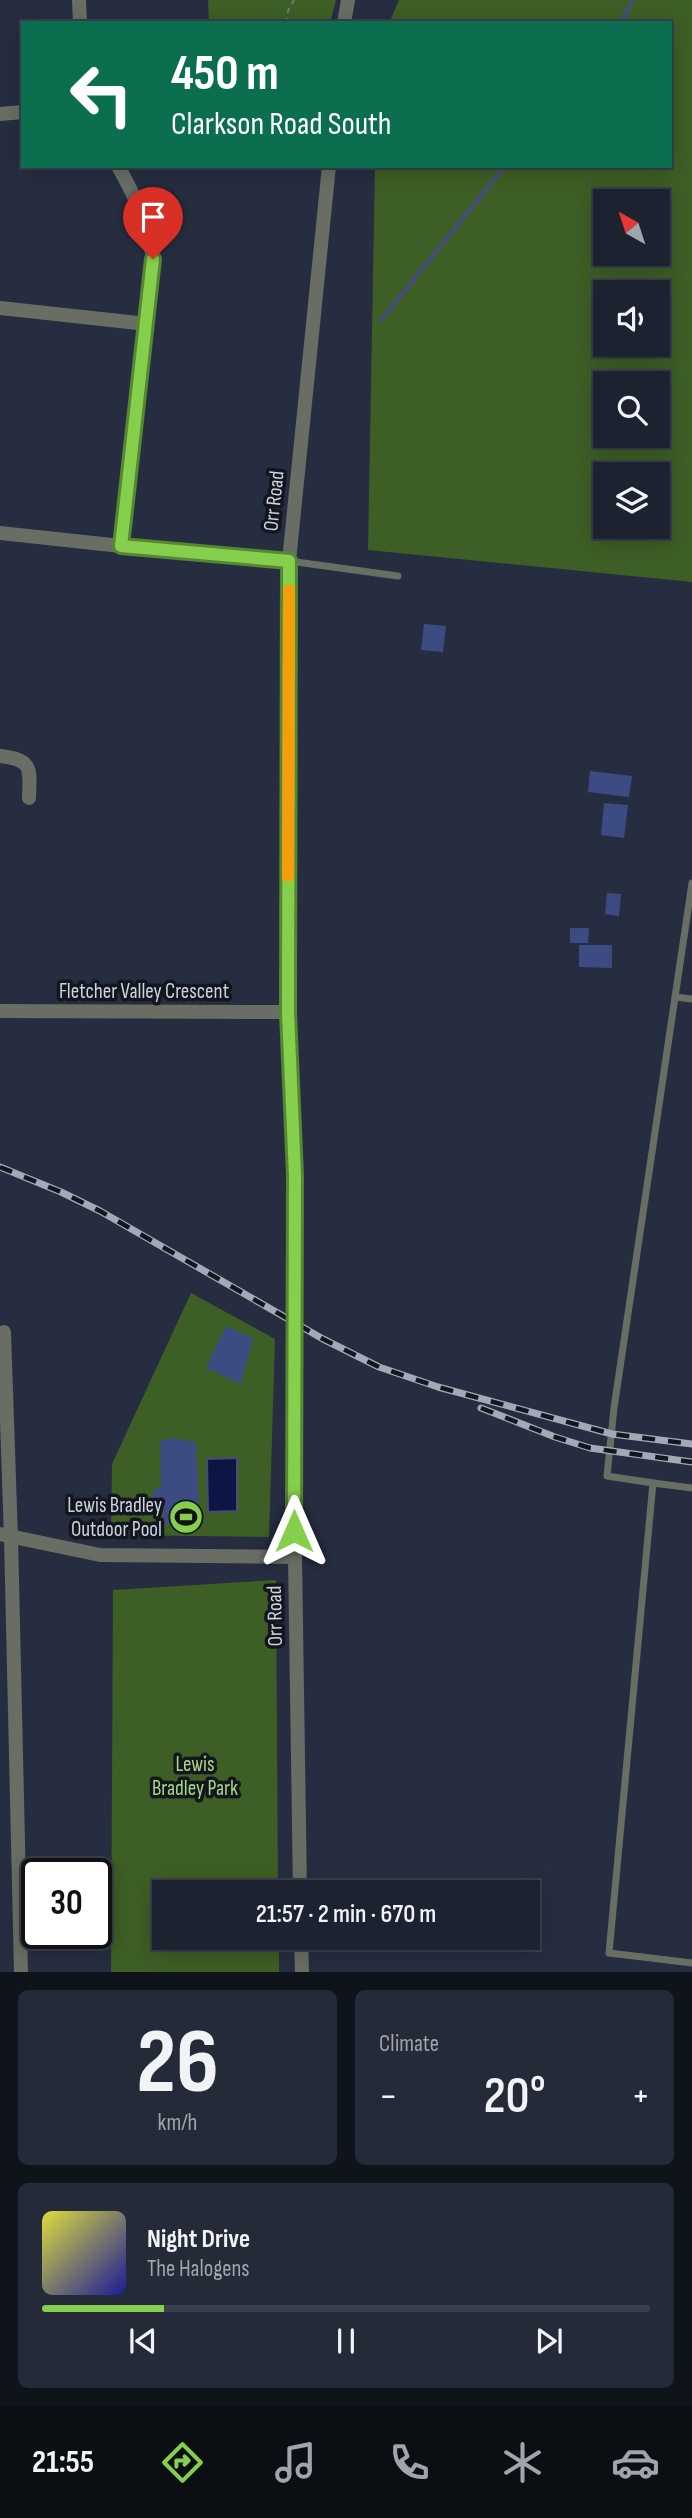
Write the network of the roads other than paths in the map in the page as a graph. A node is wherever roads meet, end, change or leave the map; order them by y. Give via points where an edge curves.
1 (79, 0) edge
2 (348, 0) edge
3 (80, 21) edge
4 (344, 21) edge
5 (21, 112) edge
6 (0, 114) edge
7 (119, 168) edge
8 (329, 168) edge
9 (0, 308) edge
10 (147, 324) junction
11 (0, 533) edge
12 (121, 546) junction
13 (289, 561) junction
14 (398, 576) dead end
15 (0, 756) edge
16 (29, 798) dead end
17 (692, 883) edge
18 (675, 997) junction
19 (692, 999) edge
20 (0, 1011) edge
21 (288, 1013) junction
22 (4, 1332) dead end
23 (653, 1483) junction
24 (692, 1488) edge
25 (6, 1536) edge
26 (295, 1558) junction
27 (300, 1880) edge
28 (301, 1950) edge
29 (692, 1964) edge
30 (21, 1972) edge
31 (302, 1972) edge

1 - 3 street
2 - 4 street
5 - 6 street
7 - 10 street via 149,233 153,259
8 - 13 street, Orr Road
9 - 10 street
10 - 12 street
11 - 12 street
12 - 13 street
13 - 14 lane
13 - 21 street, Orr Road
15 - 16 street via 18,758 27,765
17 - 18 lane
18 - 19 lane
18 - 23 lane via 607,1476
20 - 21 street, Fletcher Valley Crescent
21 - 26 street, Orr Road via 295,1176
22 - 25 street
23 - 24 lane
23 - 29 lane via 609,1954
25 - 26 street via 100,1555
25 - 30 street
26 - 27 street, Orr Road
28 - 31 street

